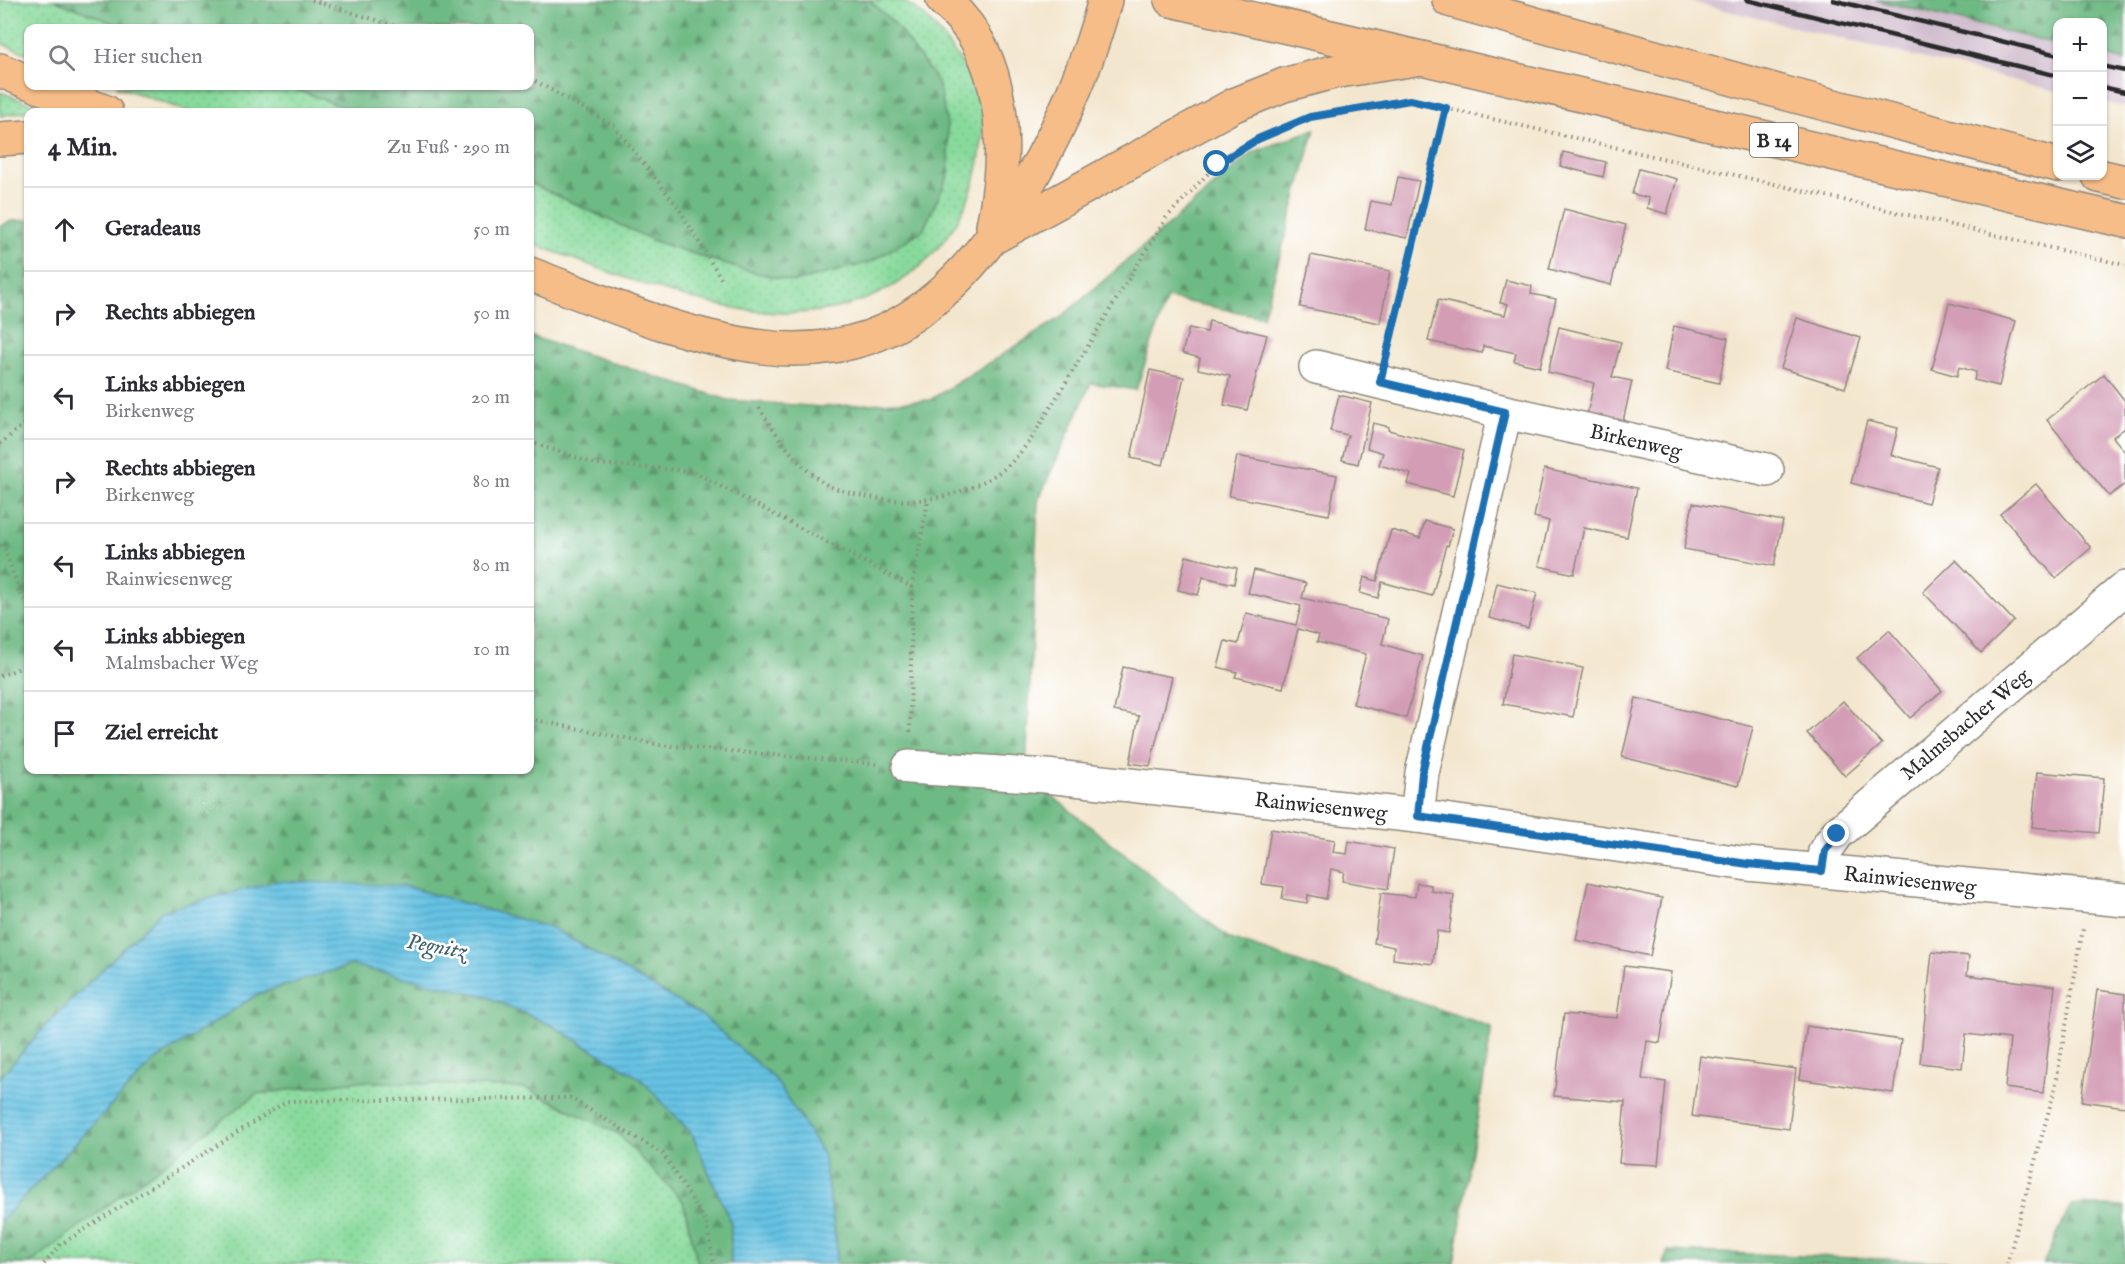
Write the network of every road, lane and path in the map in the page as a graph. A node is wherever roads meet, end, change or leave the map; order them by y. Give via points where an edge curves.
1 (312, 0) edge
2 (943, 0) edge
3 (1105, 0) edge
4 (1171, 0) edge
5 (1449, 0) edge
6 (388, 24) edge
7 (1422, 58) junction
8 (0, 70) edge
9 (24, 80) edge
10 (534, 80) edge
11 (48, 90) edge
12 (96, 108) edge
13 (1446, 108) junction
14 (24, 137) edge
15 (0, 139) edge
16 (2053, 164) edge
17 (2107, 178) edge
18 (2125, 182) edge
19 (2125, 221) edge
20 (990, 239) junction
21 (2125, 265) edge
22 (534, 276) edge
23 (722, 280) dead end
24 (1316, 367) dead end
25 (1380, 382) junction
26 (759, 408) dead end
27 (1505, 412) junction
28 (24, 424) edge
29 (534, 443) edge
30 (0, 444) edge
31 (1767, 470) dead end
32 (928, 500) junction
33 (0, 545) edge
34 (912, 586) junction
35 (2125, 588) edge
36 (24, 599) edge
37 (24, 667) edge
38 (0, 676) edge
39 (534, 720) edge
40 (909, 767) junction
41 (1418, 816) junction
42 (1822, 871) junction
43 (2086, 897) junction
44 (2125, 900) edge
45 (44, 1264) edge
46 (714, 1264) edge
47 (2007, 1264) edge

1 - 6 path
2 - 20 main road via 960,14 987,59 999,104 1000,192
3 - 20 main road via 1094,43 1074,94 1026,184
4 - 7 main road, B 14
5 - 16 main road, B 14
7 - 19 main road, B 14
7 - 20 main road via 1333,72 1284,85 1234,105
8 - 9 main road
10 - 23 path via 614,126 678,207
11 - 12 main road
13 - 21 path
13 - 25 path
13 - 32 path via 1410,100 1310,117 1258,139 1217,164 1166,218 1030,441 1003,470 974,487
14 - 15 main road
17 - 18 main road
20 - 22 main road via 940,295 899,324 851,343 812,348 765,348 711,338 645,318
24 - 25 street, Birkenweg
25 - 27 street, Birkenweg
26 - 32 path via 791,455 823,483 894,502
27 - 31 street, Birkenweg
27 - 41 street via 1422,773
28 - 30 path
29 - 34 path via 595,464 692,471
32 - 34 path
33 - 36 path
34 - 40 path
35 - 42 street, Malmsbacher Weg via 1837,834 1825,851
37 - 38 path
39 - 40 path via 660,744
40 - 41 street, Rainwiesenweg via 1046,777
41 - 42 street, Rainwiesenweg via 1748,864
42 - 43 street, Rainwiesenweg
43 - 44 street, Rainwiesenweg
43 - 47 path via 2055,1088
45 - 46 path via 60,1245 287,1101 570,1098 663,1154 706,1222

